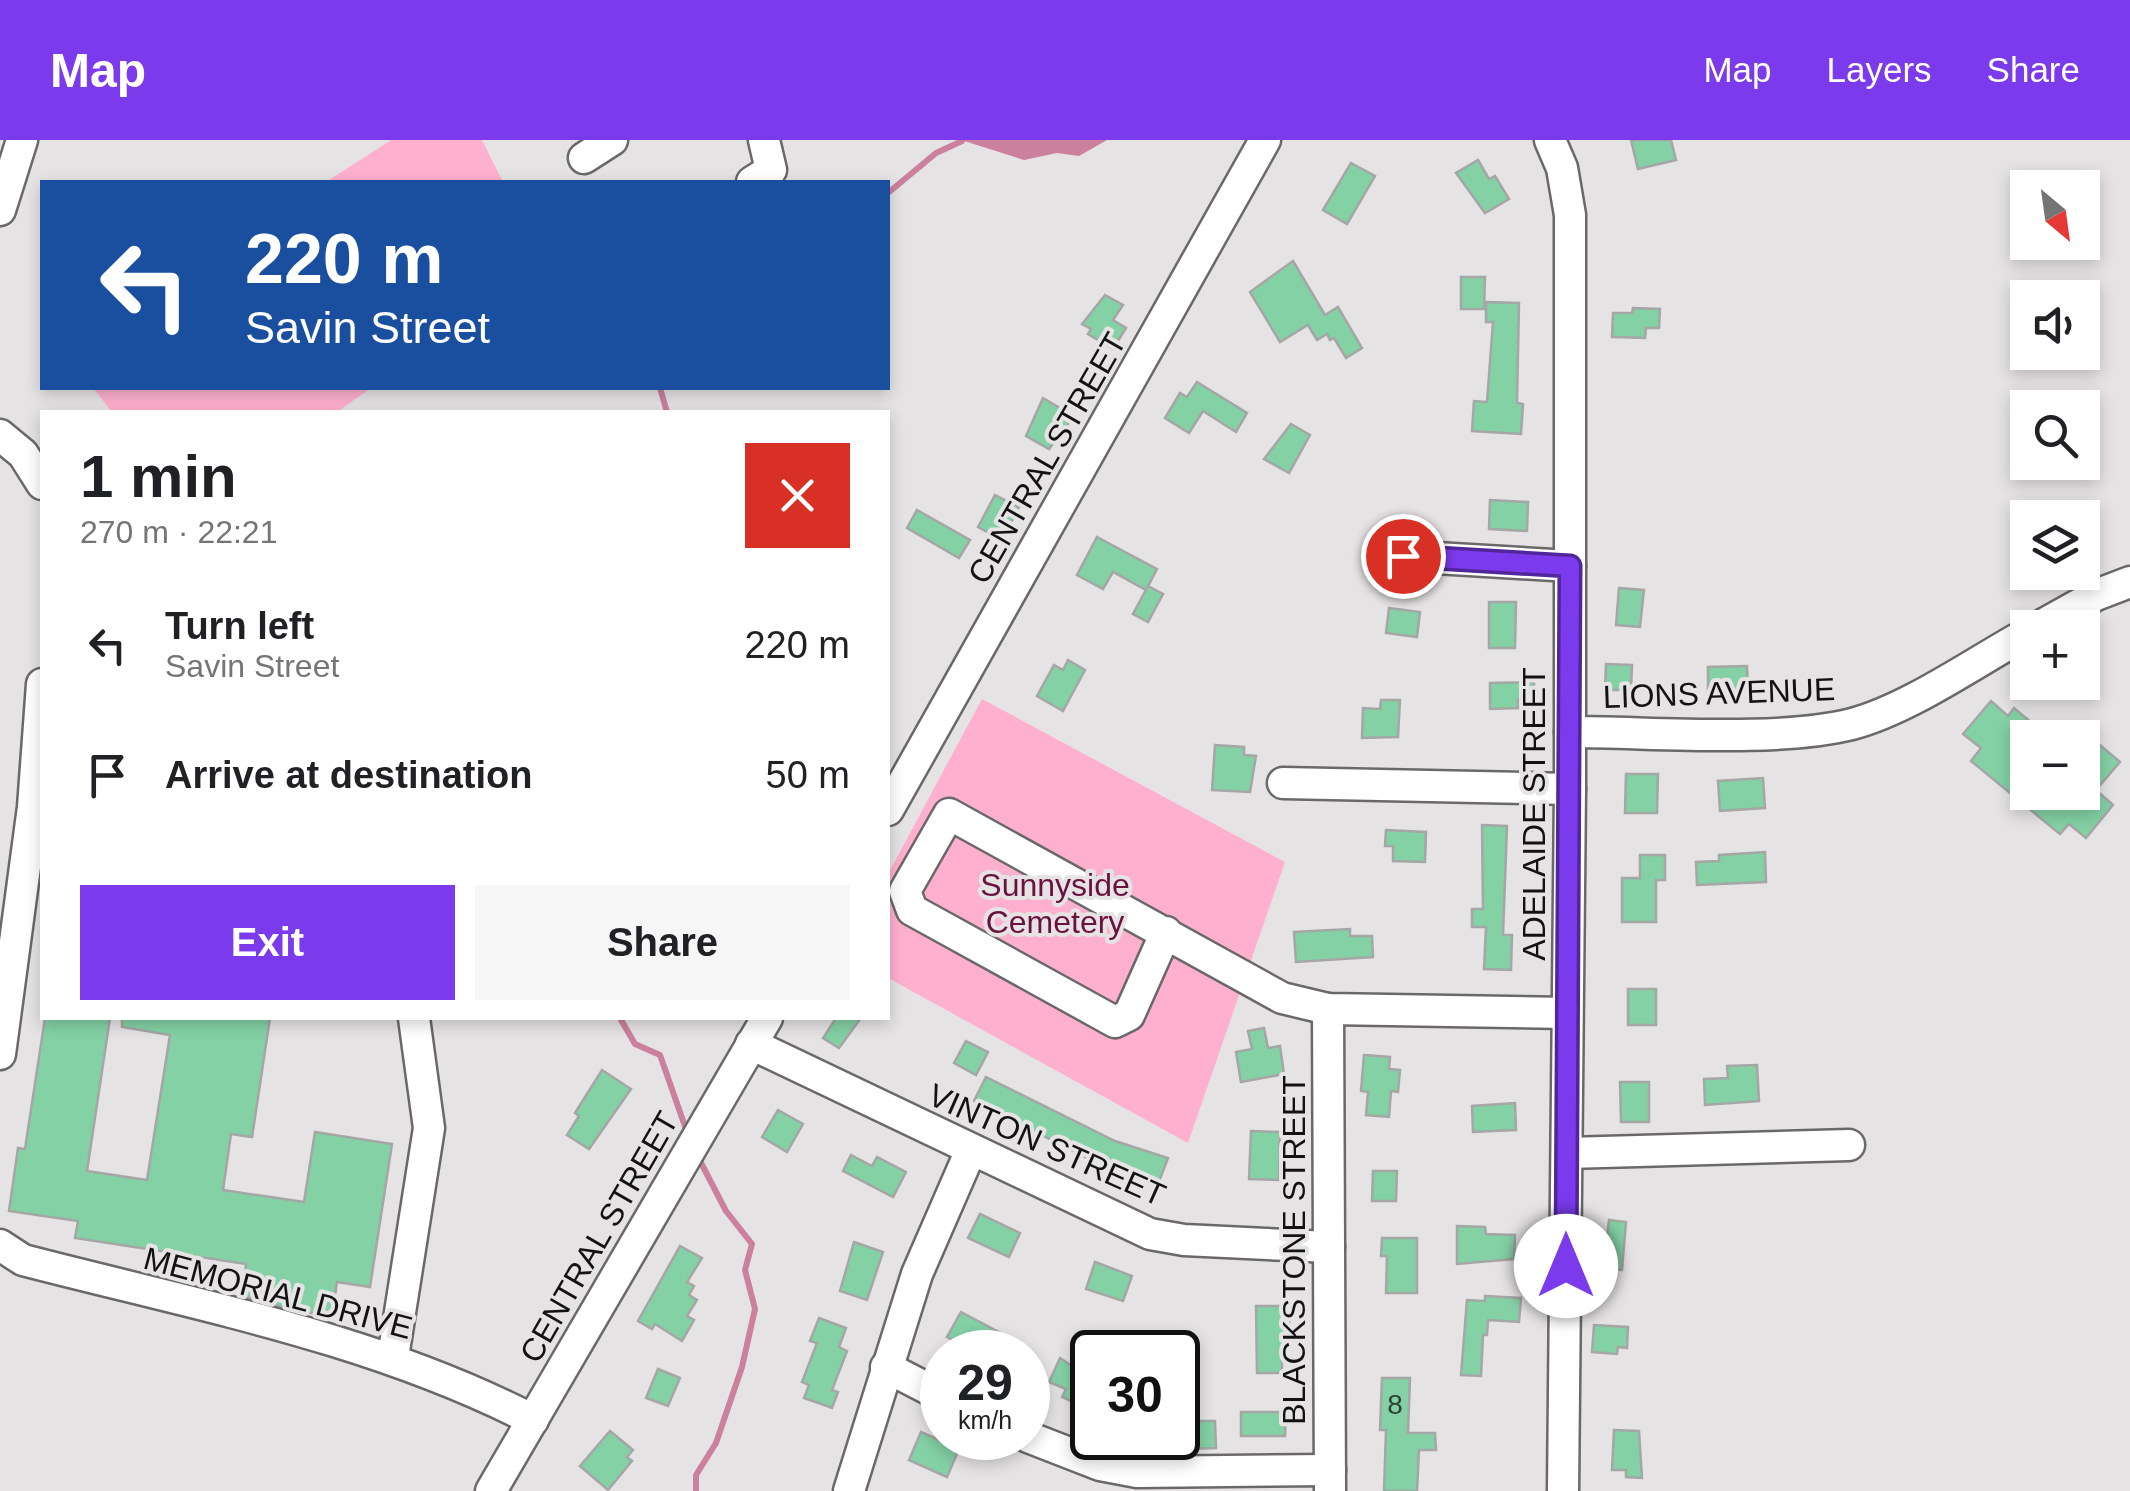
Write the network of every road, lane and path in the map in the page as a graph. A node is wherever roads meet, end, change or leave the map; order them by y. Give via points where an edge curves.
1 (22, 140) edge
2 (612, 140) edge
3 (764, 140) edge
4 (1265, 140) edge
5 (1550, 140) edge
6 (584, 158) dead end
7 (755, 180) edge
8 (0, 210) edge
9 (0, 435) edge
10 (40, 481) edge
11 (1403, 556) dead end
12 (1570, 566) junction
13 (2130, 582) edge
14 (2069, 610) edge
15 (2010, 642) edge
16 (1570, 732) junction
17 (40, 746) edge
18 (1282, 783) dead end
19 (1570, 789) junction
20 (894, 798) edge
21 (38, 808) edge
22 (949, 814) junction
23 (15, 837) edge
24 (1166, 932) junction
25 (1328, 1010) junction
26 (1568, 1012) junction
27 (414, 1020) edge
28 (759, 1031) edge
29 (1, 1048) edge
30 (1850, 1146) dead end
31 (971, 1150) junction
32 (1567, 1153) junction
33 (0, 1245) edge
34 (1330, 1247) junction
35 (393, 1357) junction
36 (886, 1367) junction
37 (920, 1385) edge
38 (534, 1420) junction
39 (1050, 1446) edge
40 (1330, 1480) edge
41 (491, 1491) edge
42 (848, 1491) edge
43 (1563, 1491) edge

1 - 8 street
2 - 6 street
3 - 7 street via 771,170
4 - 20 street, CENTRAL STREET
5 - 12 street, ADELAIDE STREET via 1570,215
9 - 10 street
11 - 12 street
12 - 16 street, ADELAIDE STREET
13 - 14 street
15 - 16 street, LIONS AVENUE via 1852,724 1793,731
16 - 19 street, ADELAIDE STREET
17 - 21 street
18 - 19 street
19 - 26 street, ADELAIDE STREET
20 - 22 street
21 - 23 street
22 - 24 street
22 - 24 street via 905,891 907,905 1106,1020 1129,1015
23 - 29 street
24 - 25 street via 1282,998
25 - 26 street
25 - 34 street, BLACKSTONE STREET
26 - 32 street, ADELAIDE STREET
27 - 35 street via 429,1128
28 - 31 street, VINTON STREET
28 - 38 street, CENTRAL STREET
30 - 32 street
31 - 34 street, VINTON STREET via 1150,1234
31 - 36 street via 916,1274
32 - 43 street, ADELAIDE STREET
33 - 35 street, MEMORIAL DRIVE via 24,1260
34 - 40 street, BLACKSTONE STREET
35 - 38 street, MEMORIAL DRIVE
36 - 37 street
36 - 42 street
38 - 41 street, CENTRAL STREET
39 - 40 street via 1137,1472

